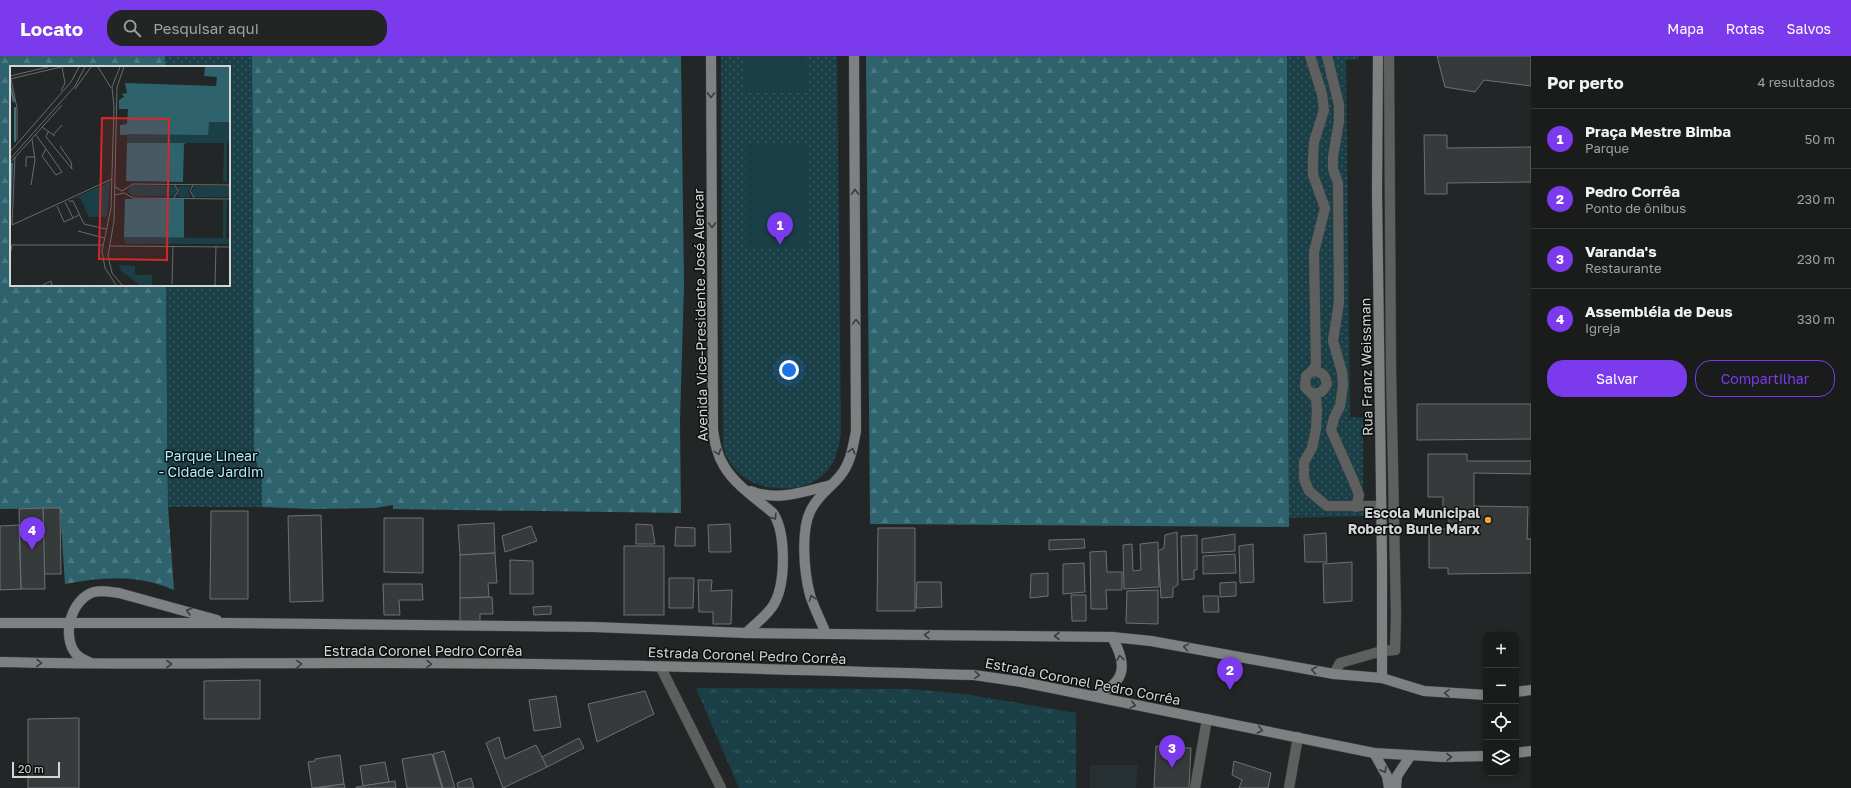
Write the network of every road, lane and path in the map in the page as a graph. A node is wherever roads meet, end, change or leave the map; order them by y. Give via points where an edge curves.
1 (711, 56) edge
2 (854, 56) edge
3 (1310, 56) edge
4 (1327, 56) edge
5 (1378, 56) edge
6 (1389, 56) edge
7 (1312, 371) junction
8 (1312, 393) junction
9 (832, 484) junction
10 (747, 490) junction
11 (1381, 506) junction
12 (1356, 507) junction
13 (0, 623) edge
14 (69, 623) junction
15 (227, 623) junction
16 (746, 633) junction
17 (826, 634) junction
18 (1112, 637) junction
19 (1382, 651) junction
20 (0, 662) edge
21 (98, 664) junction
22 (660, 666) junction
23 (1334, 674) junction
24 (1382, 678) junction
25 (1531, 690) edge
26 (1519, 692) edge
27 (1483, 695) edge
28 (1095, 696) junction
29 (1207, 719) junction
30 (1298, 737) junction
31 (1531, 751) edge
32 (1374, 752) junction
33 (1519, 753) edge
34 (1411, 755) junction
35 (1483, 756) edge
36 (721, 788) edge
37 (1195, 788) edge
38 (1289, 788) edge
39 (1389, 788) edge
40 (1396, 788) edge

1 -> 10 main road, Avenida Vice-Presidente José Alencar via 713,430 717,450 724,466
9 -> 2 main road via 841,475 852,453 856,430
3 - 7 street via 1322,94 1324,110 1314,142 1313,175 1325,208 1314,252 1316,365
4 - 12 street via 1339,105 1333,157 1333,169 1338,183 1339,302 1333,341 1343,385 1340,406 1331,430 1359,495
5 - 11 main road, Rua Franz Weissman
6 - 19 street via 1396,616 1395,650
7 - 8 street via 1306,376 1305,387
7 - 8 street via 1320,371 1325,376 1327,384 1323,391 1318,394
8 - 12 street via 1316,398 1316,429 1312,448 1304,462 1304,479 1309,491 1327,506
9 - 10 main road via 784,495 768,496
17 -> 9 main road via 810,595 804,546 812,508
10 -> 16 main road, Avenida Vice-Presidente José Alencar via 773,513 780,530 782,551 779,591 774,604
11 - 12 street
11 - 19 main road, Rua Franz Weissman
13 - 14 main road, Estrada Coronel Pedro Corrêa
14 - 15 main road, Estrada Coronel Pedro Corrêa
15 -> 14 main road via 164,604 105,591 94,592 79,603
14 - 21 main road via 75,653 80,658
15 - 16 main road, Estrada Coronel Pedro Corrêa via 594,627
16 - 17 main road, Estrada Coronel Pedro Corrêa
18 -> 17 main road, Estrada Coronel Pedro Corrêa
23 -> 18 main road, Estrada Coronel Pedro Corrêa via 1151,641
28 -> 18 main road via 1113,687 1120,676 1121,658
19 - 23 street via 1340,663
19 - 24 main road, Rua Franz Weissman
20 -> 21 main road, Estrada Coronel Pedro Corrêa
21 -> 22 main road, Estrada Coronel Pedro Corrêa
22 -> 28 main road, Estrada Coronel Pedro Corrêa via 974,675
22 - 36 street
23 - 24 main road, Estrada Coronel Pedro Corrêa
27 -> 24 main road, Estrada Coronel Pedro Corrêa via 1424,691
25 - 26 main road
28 -> 29 main road, Estrada Coronel Pedro Corrêa
29 -> 30 main road, Estrada Coronel Pedro Corrêa
29 - 37 street
30 - 32 main road, Estrada Coronel Pedro Corrêa
30 - 38 street
31 - 33 main road
32 - 34 main road, Estrada Coronel Pedro Corrêa
32 -> 39 main road via 1387,776
34 -> 35 main road, Estrada Coronel Pedro Corrêa
34 - 40 main road via 1397,776

